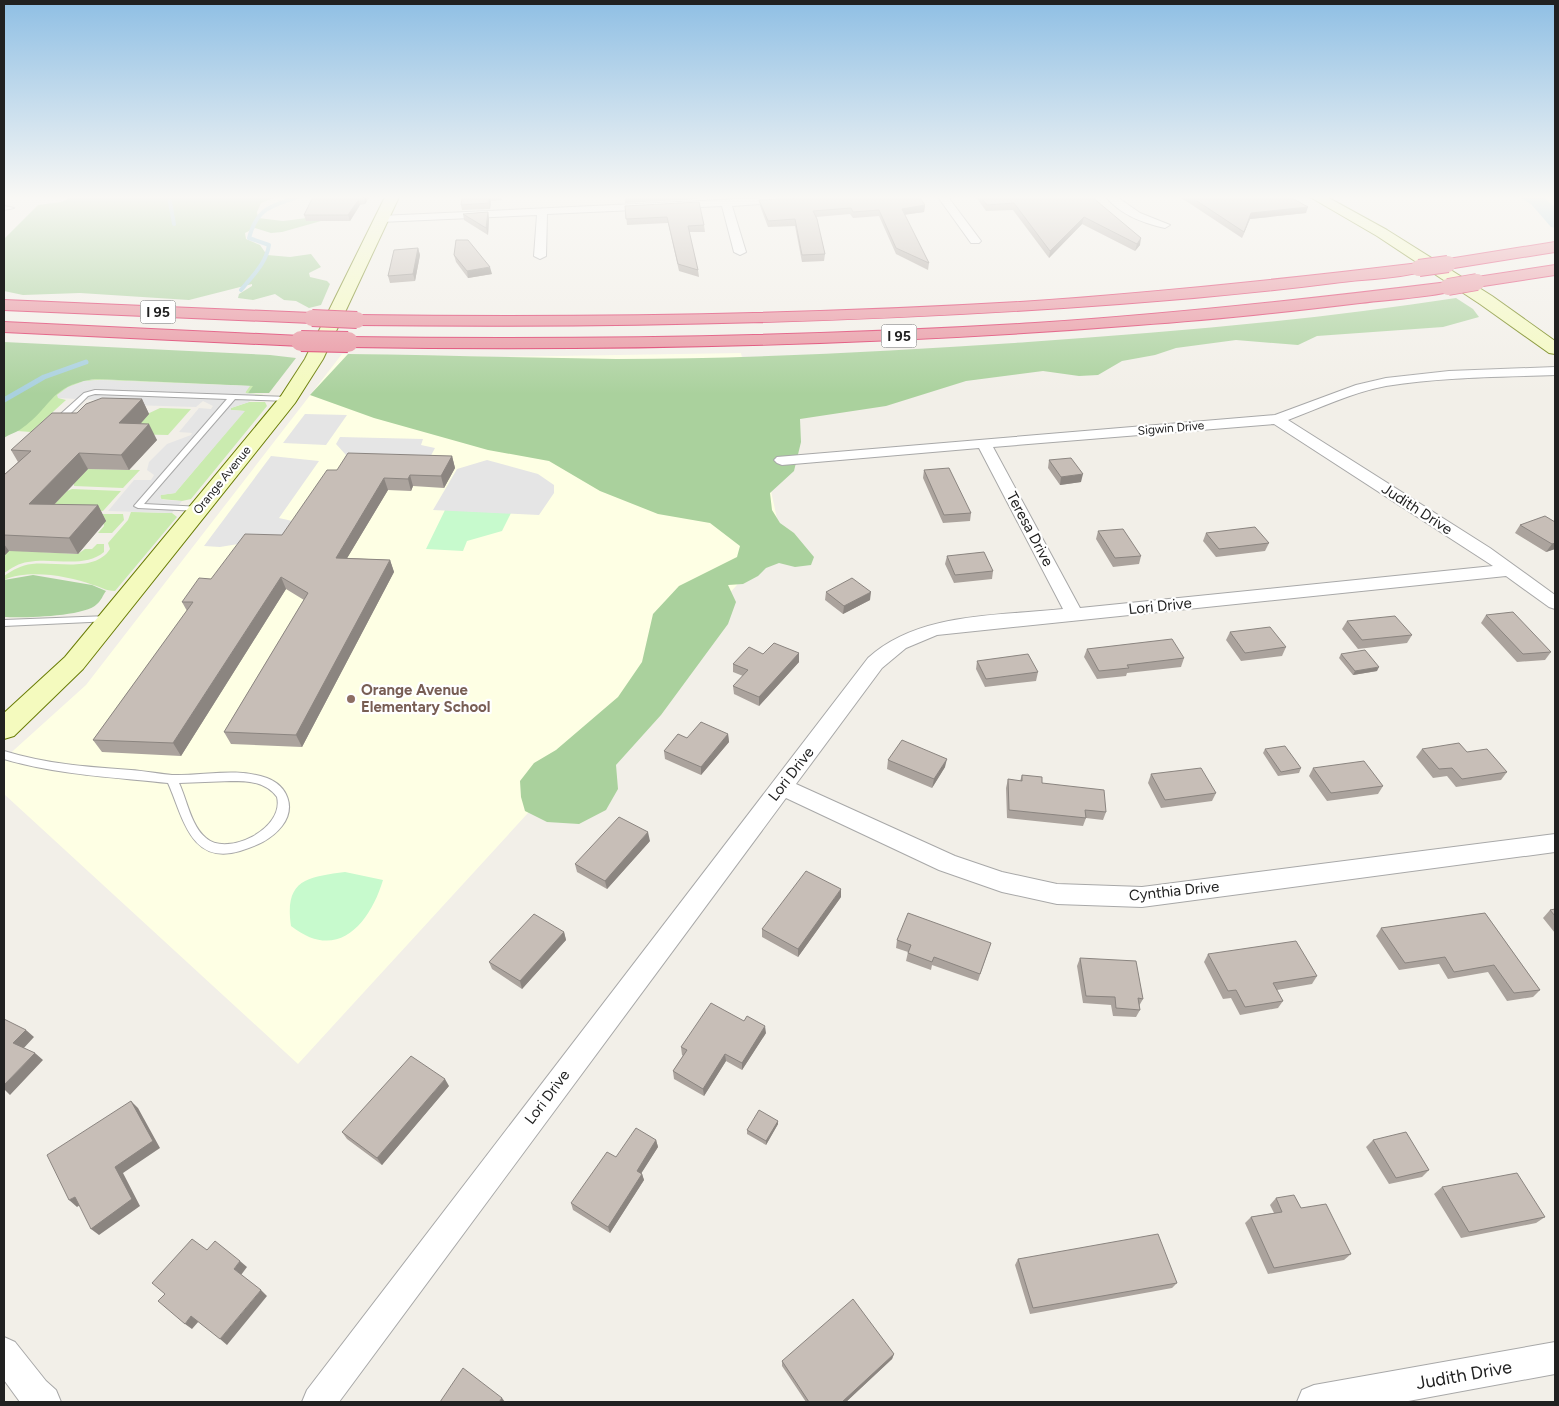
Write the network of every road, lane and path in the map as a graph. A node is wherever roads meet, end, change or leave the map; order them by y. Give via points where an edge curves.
1 (359, 263) edge
2 (1428, 263) edge
3 (1457, 263) edge
4 (1555, 270) edge
5 (4, 305) edge
6 (4, 327) edge
7 (1555, 349) edge
8 (1555, 371) edge
9 (234, 397) junction
10 (288, 399) junction
11 (1277, 419) junction
12 (50, 424) edge
13 (984, 444) junction
14 (782, 460) dead end
15 (199, 510) junction
16 (1509, 570) junction
17 (1555, 603) edge
18 (1076, 614) junction
19 (111, 619) junction
20 (4, 623) edge
21 (4, 729) edge
22 (4, 754) edge
23 (172, 779) junction
24 (781, 786) junction
25 (1555, 843) edge
26 (4, 1353) edge
27 (1555, 1358) edge
28 (44, 1402) edge
29 (319, 1402) edge
30 (1314, 1402) edge

1 - 10 main road, Orange Avenue via 314,359
2 - 7 main road
3 - 5 highway, I 95, bridge via 1152,298 901,314 636,322 357,320
4 - 6 highway, I 95, bridge via 1295,306 924,335 621,344 348,342
8 - 11 street, Sigwin Drive via 1386,382
9 - 10 lane
9 - 12 lane via 90,392
9 - 15 lane via 138,506
10 - 15 main road, Orange Avenue
11 - 13 street, Sigwin Drive
11 - 16 street, Judith Drive
13 - 14 street, Sigwin Drive
13 - 18 street, Teresa Drive
15 - 19 main road, Orange Avenue
16 - 17 street, Judith Drive
16 - 18 street, Lori Drive
18 - 24 street, Lori Drive via 948,627 916,634 902,641 875,663
19 - 20 lane
19 - 21 main road, Orange Avenue via 52,686
22 - 23 lane via 22,761 70,770
23 - 23 lane via 242,778 262,781 278,788 285,804 282,817 266,835 253,842 227,849 212,848 202,843 195,831
24 - 25 street, Cynthia Drive via 947,864 1002,882 1057,894 1142,897
24 - 29 street, Lori Drive
26 - 28 street
27 - 30 street, Judith Drive

